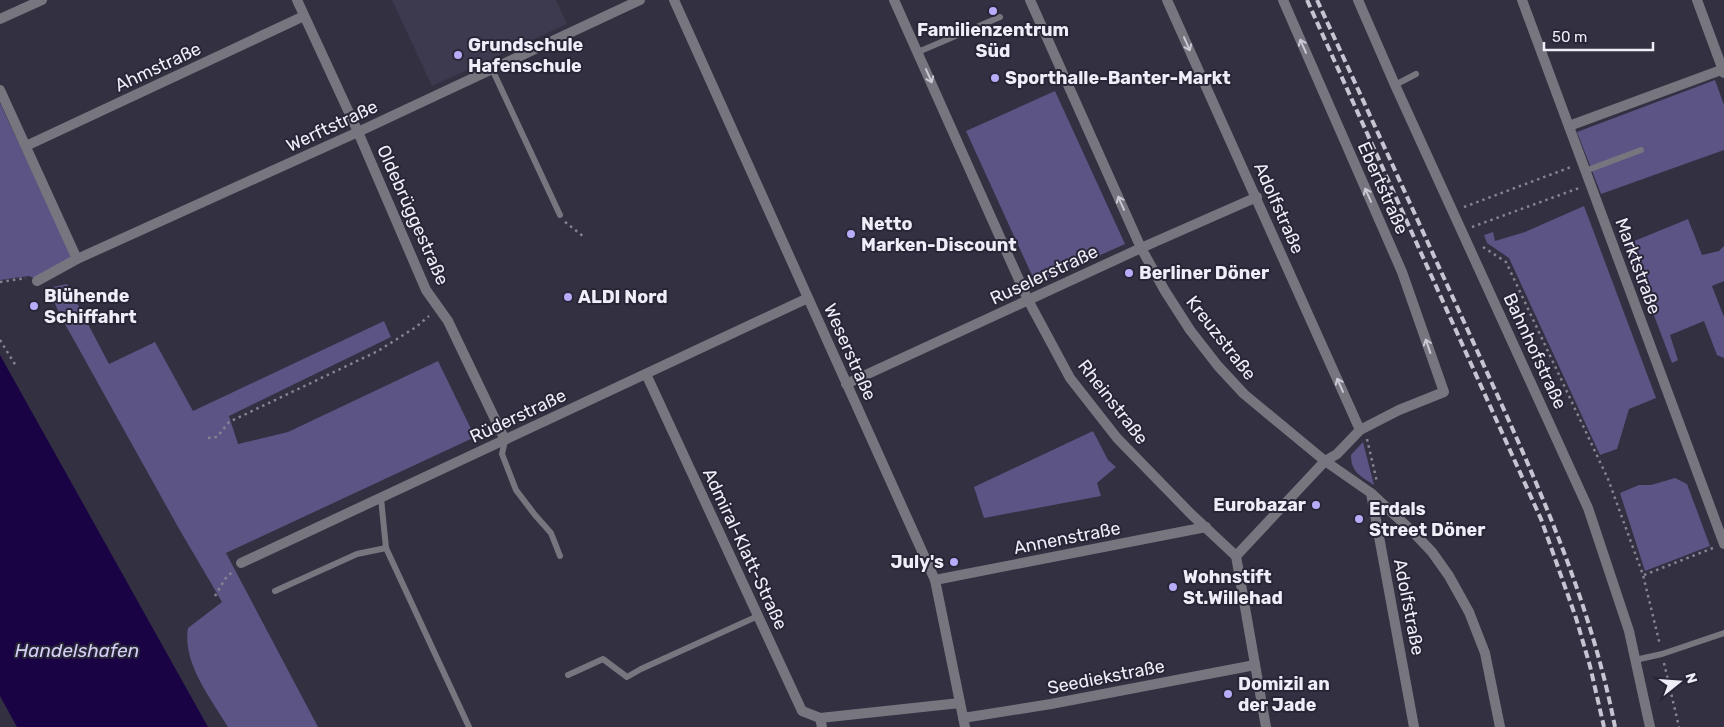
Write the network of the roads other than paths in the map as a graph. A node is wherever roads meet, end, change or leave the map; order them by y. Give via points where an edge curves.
1 (42, 0) edge
2 (297, 0) edge
3 (640, 0) edge
4 (674, 0) edge
5 (894, 0) edge
6 (1030, 0) edge
7 (1167, 0) edge
8 (1283, 0) edge
9 (1358, 0) edge
10 (1522, 0) edge
11 (1697, 0) edge
12 (304, 16) junction
13 (1000, 17) dead end
14 (0, 19) edge
15 (918, 52) junction
16 (492, 69) junction
17 (1724, 71) edge
18 (1416, 74) dead end
19 (1395, 85) junction
20 (0, 90) edge
21 (1569, 126) junction
22 (358, 132) junction
23 (26, 146) junction
24 (1641, 150) dead end
25 (1584, 167) junction
26 (1257, 197) junction
27 (560, 215) road end
28 (1141, 248) junction
29 (77, 259) junction
30 (34, 279) road end
31 (808, 298) junction
32 (1028, 300) junction
33 (646, 374) junction
34 (846, 384) junction
35 (1360, 430) junction
36 (505, 440) junction
37 (1325, 461) junction
38 (1371, 493) junction
39 (381, 498) junction
40 (1206, 527) junction
41 (1724, 544) edge
42 (386, 548) junction
43 (560, 556) dead end
44 (1236, 556) junction
45 (241, 564) road end
46 (935, 580) junction
47 (274, 591) dead end
48 (758, 616) junction
49 (1724, 633) edge
50 (1635, 660) junction
51 (1255, 665) junction
52 (568, 675) dead end
53 (960, 703) junction
54 (821, 722) edge
55 (964, 722) edge
56 (469, 727) edge
57 (1266, 727) edge
58 (1414, 727) edge
59 (1500, 727) edge
60 (1650, 727) edge

1 - 14 street
2 - 12 street, Oldebrüggestraße
3 - 16 street, Werftstraße
4 - 31 street, Weserstraße
5 - 15 street, Rheinstraße
28 -> 6 street, Kreuzstraße
7 -> 26 street, Adolfstraße
35 -> 8 street, Ebertstraße via 1444,392 1402,272
9 - 19 street, Bahnhofstraße
10 - 21 street, Marktstraße
11 - 17 street
12 - 22 street, Oldebrüggestraße
12 - 23 street, Ahmstraße
13 - 15 lane
15 -> 32 street, Rheinstraße
16 - 22 street, Werftstraße
16 - 27 lane
17 - 21 street
18 - 19 lane
19 - 50 street, Bahnhofstraße via 1458,209 1462,230 1588,508 1629,631
20 - 23 street
21 - 25 street, Marktstraße
22 - 29 street, Werftstraße
22 - 36 street, Oldebrüggestraße via 426,290 448,321
23 - 29 street
24 - 25 lane
25 - 41 street, Marktstraße
26 - 28 street, Ruselerstraße
35 -> 26 street, Adolfstraße
28 - 32 street, Ruselerstraße
28 - 37 street, Kreuzstraße via 1190,330 1218,366 1272,419
29 - 30 street, Werftstraße
31 - 33 street, Rüderstraße
31 - 34 street, Weserstraße
32 - 34 street, Ruselerstraße
32 - 40 street, Rheinstraße via 1070,378 1117,438
33 - 36 street, Rüderstraße
33 - 48 street, Admiral-Klatt-Straße
34 - 46 street, Weserstraße
35 - 37 street via 1338,454
36 - 39 street, Rüderstraße
36 - 43 lane via 502,454 516,490 551,533
37 - 38 street, Kreuzstraße
37 - 44 street
38 - 58 street, Adolfstraße
38 - 59 street, Kreuzstraße via 1432,552 1469,612 1485,653
39 - 42 lane
39 - 45 street, Rüderstraße
40 - 44 street, Rheinstraße
40 - 46 street, Annenstraße
42 - 47 lane via 357,554
42 - 56 lane
44 - 51 street
46 - 53 street, Weserstraße
48 - 52 lane via 627,677 603,659
48 - 54 street, Admiral-Klatt-Straße via 802,711
49 - 50 lane
50 - 60 street, Bahnhofstraße
51 - 55 street, Seediekstraße
51 - 57 street
53 - 54 street
53 - 55 street, Weserstraße

